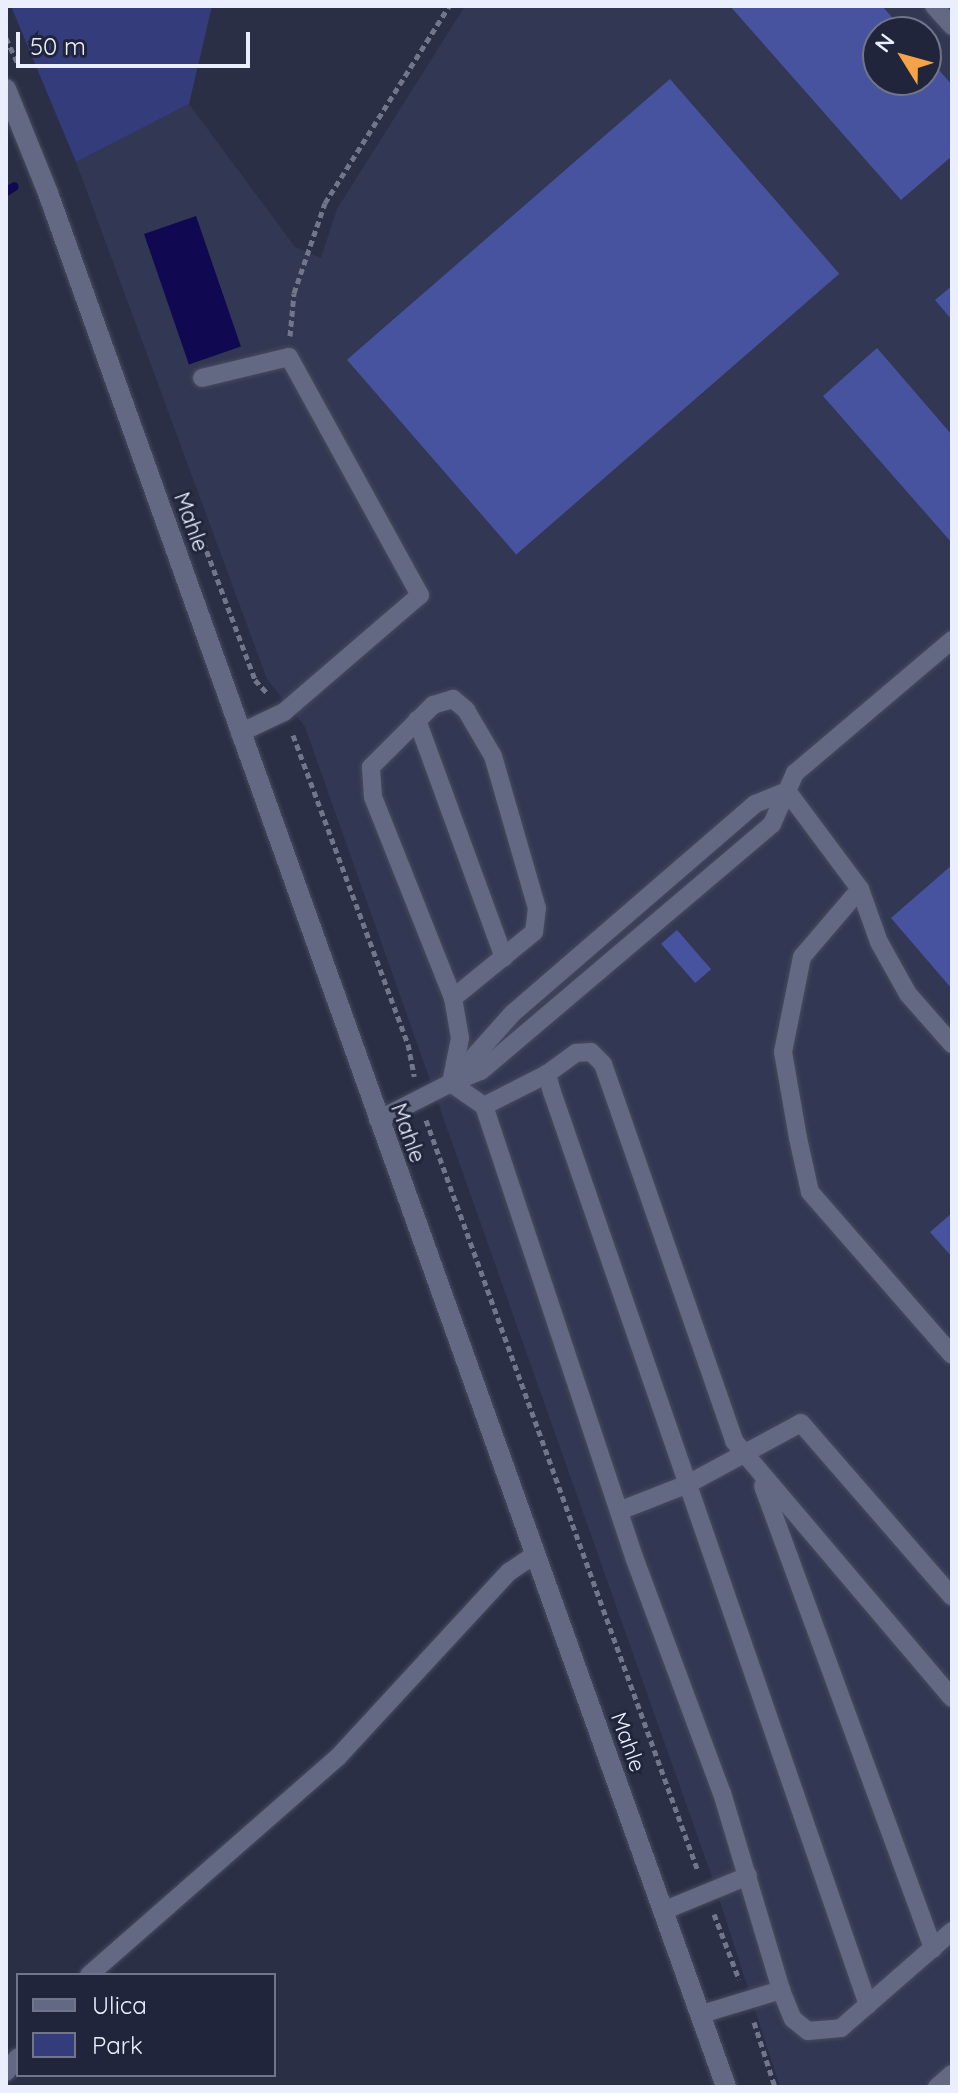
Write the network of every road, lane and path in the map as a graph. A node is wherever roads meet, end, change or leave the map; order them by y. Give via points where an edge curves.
1 (449, 6) edge
2 (934, 6) edge
3 (952, 26) edge
4 (6, 38) edge
5 (24, 78) dead end
6 (6, 89) edge
7 (289, 357) junction
8 (202, 378) dead end
9 (187, 499) dead end
10 (952, 640) edge
11 (284, 712) junction
12 (417, 720) junction
13 (240, 733) junction
14 (787, 791) junction
15 (860, 889) junction
16 (504, 958) junction
17 (453, 998) junction
18 (952, 1044) edge
19 (547, 1074) junction
20 (451, 1083) junction
21 (419, 1099) junction
22 (484, 1106) junction
23 (378, 1120) junction
24 (952, 1355) edge
25 (743, 1453) junction
26 (760, 1476) junction
27 (688, 1484) junction
28 (619, 1511) junction
29 (536, 1554) junction
30 (952, 1597) edge
31 (952, 1698) edge
32 (748, 1876) junction
33 (706, 1893) junction
34 (663, 1911) junction
35 (952, 1931) edge
36 (933, 1949) junction
37 (91, 1973) edge
38 (781, 1990) junction
39 (747, 1999) junction
40 (868, 2005) junction
41 (702, 2014) junction
42 (952, 2074) edge
43 (726, 2087) edge
44 (775, 2087) edge
45 (937, 2087) edge

1 - 7 path via 325,203 294,293
2 - 3 lane
4 - 5 path
6 - 13 street, Mahle
7 - 8 lane
7 - 11 lane via 420,595
9 - 11 path via 255,680
10 - 14 lane via 795,773
11 - 13 lane
11 - 21 path via 408,1044
12 - 16 lane
12 - 16 lane via 433,705 453,699 466,710 493,756 537,908 534,932
12 - 17 lane via 371,767 373,797
13 - 23 street, Mahle
14 - 15 lane
14 - 20 lane via 755,804 513,1013
14 - 20 lane via 772,824 481,1071
15 - 18 lane via 879,942 908,994
15 - 24 lane via 802,957 783,1052 798,1138 810,1192
16 - 17 lane
17 - 20 lane via 460,1038
19 - 22 lane
19 - 25 lane via 576,1053 591,1052 603,1064 734,1441
19 - 27 lane
20 - 21 lane
20 - 22 lane
21 - 23 lane
21 - 33 path
22 - 28 lane
23 - 29 street, Mahle
25 - 26 lane
25 - 27 lane
25 - 30 lane via 801,1423
26 - 31 lane
26 - 36 lane
27 - 28 lane
27 - 40 lane
28 - 32 lane
29 - 34 street, Mahle
29 - 37 lane via 509,1572 338,1757
32 - 33 lane
32 - 38 lane
33 - 34 lane
33 - 39 path
34 - 41 street, Mahle
35 - 36 lane
36 - 40 lane
38 - 39 lane
38 - 40 lane via 793,2019 808,2031 841,2028
39 - 41 lane
39 - 44 path
41 - 43 street, Mahle
42 - 45 lane

